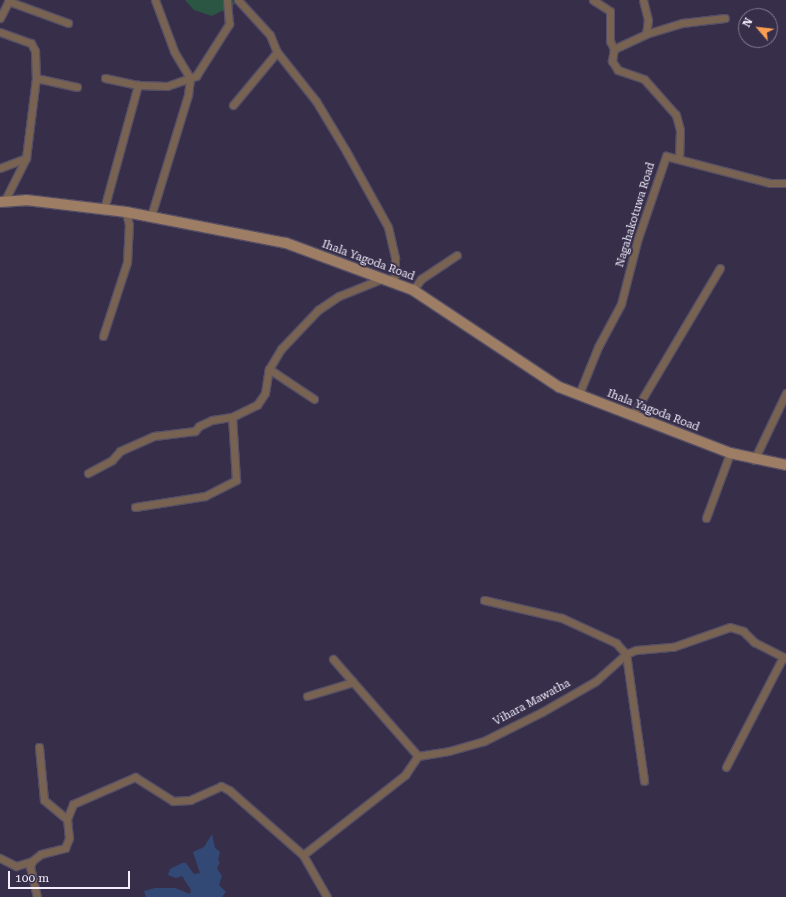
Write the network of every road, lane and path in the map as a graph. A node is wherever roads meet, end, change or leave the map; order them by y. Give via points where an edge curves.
1 (155, 0) edge
2 (227, 0) edge
3 (238, 0) edge
4 (593, 0) edge
5 (643, 0) edge
6 (6, 2) edge
7 (0, 18) edge
8 (725, 18) dead end
9 (68, 23) dead end
10 (0, 32) edge
11 (646, 34) junction
12 (614, 49) junction
13 (277, 52) junction
14 (36, 78) junction
15 (105, 78) dead end
16 (190, 78) junction
17 (138, 85) junction
18 (77, 87) dead end
19 (233, 105) dead end
20 (26, 158) junction
21 (679, 159) junction
22 (0, 168) edge
23 (786, 183) edge
24 (3, 201) edge
25 (104, 209) junction
26 (126, 212) junction
27 (151, 216) junction
28 (457, 255) dead end
29 (720, 268) dead end
30 (381, 278) junction
31 (394, 282) junction
32 (413, 290) junction
33 (103, 336) dead end
34 (269, 368) junction
35 (786, 393) edge
36 (580, 394) junction
37 (314, 399) dead end
38 (632, 416) junction
39 (232, 417) junction
40 (730, 453) junction
41 (754, 460) junction
42 (786, 465) edge
43 (88, 473) dead end
44 (135, 507) dead end
45 (706, 518) dead end
46 (484, 600) dead end
47 (626, 654) junction
48 (784, 657) edge
49 (333, 659) dead end
50 (353, 682) junction
51 (307, 696) dead end
52 (39, 747) dead end
53 (418, 756) junction
54 (726, 767) dead end
55 (644, 781) dead end
56 (67, 819) junction
57 (303, 855) junction
58 (0, 858) edge
59 (32, 861) junction
60 (37, 897) edge
61 (327, 897) edge

1 - 16 street via 174,51
2 - 16 street via 229,24 196,76
3 - 13 street via 270,35
4 - 12 street via 610,11 610,41
5 - 11 street via 648,20
6 - 7 street
6 - 9 street
8 - 11 street via 682,23
10 - 14 street via 31,43 35,51
11 - 12 street
12 - 21 street via 612,61 618,70 644,79 676,115 680,130
13 - 19 street
13 - 31 street via 316,101 388,227 394,258
14 - 18 street
14 - 20 street
15 - 17 street
16 - 17 street via 167,86
16 - 27 street via 186,102
17 - 25 street
20 - 22 street
20 - 24 street
21 - 23 street, Nagahakotuwa Road via 770,183
21 - 36 street, Nagahakotuwa Road via 666,156 638,238 621,304 598,347
24 - 25 street, Ihala Yagoda Road via 26,200
25 - 26 street, Ihala Yagoda Road
26 - 27 street, Ihala Yagoda Road
26 - 33 street via 129,225 127,262
27 - 30 street, Ihala Yagoda Road via 286,243
28 - 32 street via 421,279
29 - 38 street
30 - 31 street, Ihala Yagoda Road
30 - 34 street via 339,296 318,310 281,349
31 - 32 street, Ihala Yagoda Road
32 - 36 street, Ihala Yagoda Road via 559,387
34 - 37 street
34 - 39 street via 265,393 257,405
35 - 41 street
36 - 38 street, Ihala Yagoda Road
38 - 40 street, Ihala Yagoda Road
39 - 43 street via 212,420 199,426 195,431 154,436 120,451 112,460
39 - 44 street via 236,480 205,496
40 - 41 street, Ihala Yagoda Road
40 - 45 street
41 - 42 street, Ihala Yagoda Road
46 - 47 street via 562,618 616,643
47 - 48 street, Vihara Mawatha via 636,650 673,647 730,627 743,631 754,642
47 - 53 street, Vihara Mawatha via 596,681 484,742
47 - 55 street
48 - 54 street
49 - 50 street
50 - 51 street
50 - 53 street
52 - 56 street via 44,800
53 - 57 street via 405,775
56 - 57 street via 73,804 135,777 173,801 190,800 221,786 229,790
56 - 59 street via 69,838 65,848 41,854
57 - 61 street
58 - 59 street via 16,866
59 - 60 street via 30,867

